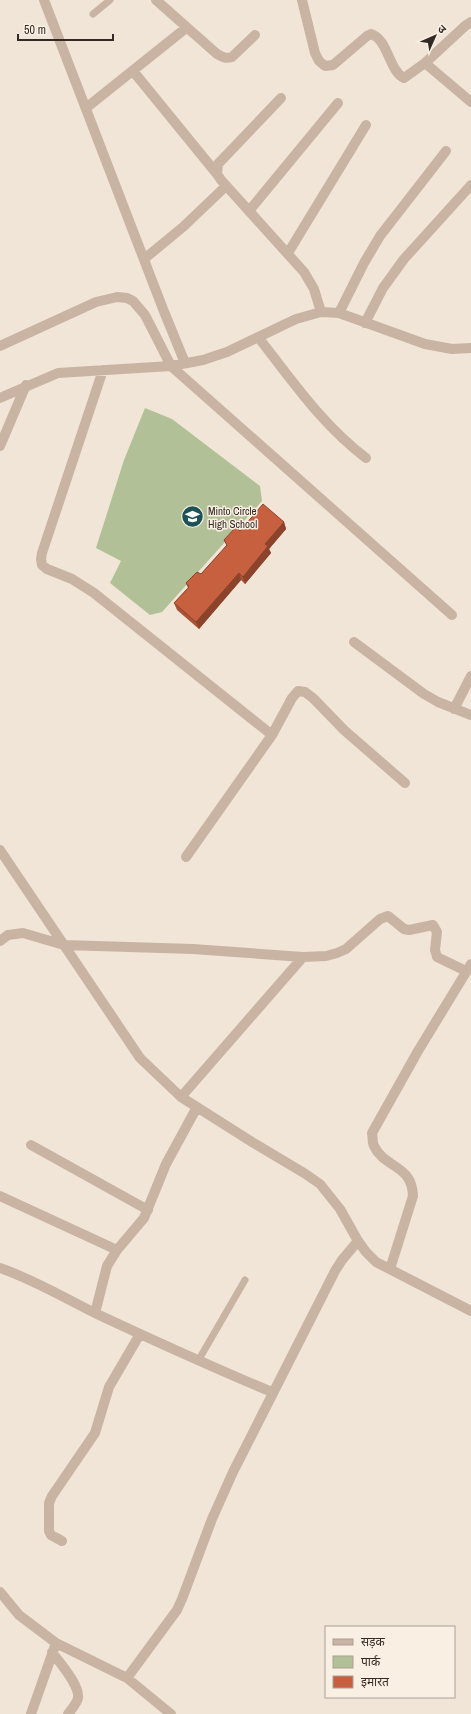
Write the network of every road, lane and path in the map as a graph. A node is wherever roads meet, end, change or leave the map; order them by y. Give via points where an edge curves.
1 (44, 0) edge
2 (110, 0) edge
3 (156, 0) edge
4 (302, 0) edge
5 (93, 14) dead end
6 (471, 22) edge
7 (186, 28) junction
8 (255, 35) dead end
9 (425, 63) junction
10 (133, 71) junction
11 (281, 98) dead end
12 (471, 102) edge
13 (338, 103) dead end
14 (86, 108) junction
15 (366, 125) dead end
16 (446, 151) dead end
17 (217, 174) junction
18 (471, 185) edge
19 (226, 186) junction
20 (249, 211) junction
21 (288, 253) junction
22 (144, 259) junction
23 (321, 312) junction
24 (338, 313) junction
25 (365, 323) junction
26 (258, 337) junction
27 (0, 346) edge
28 (471, 348) edge
29 (185, 363) junction
30 (171, 366) junction
31 (103, 370) junction
32 (26, 386) junction
33 (0, 398) edge
34 (0, 446) edge
35 (366, 458) dead end
36 (452, 615) dead end
37 (354, 642) dead end
38 (471, 676) edge
39 (454, 709) junction
40 (471, 715) edge
41 (272, 735) junction
42 (404, 782) dead end
43 (0, 850) edge
44 (186, 857) dead end
45 (0, 941) edge
46 (64, 945) junction
47 (303, 957) junction
48 (469, 967) edge
49 (181, 1097) junction
50 (197, 1107) junction
51 (31, 1145) dead end
52 (0, 1196) edge
53 (148, 1210) junction
54 (358, 1241) junction
55 (117, 1250) junction
56 (0, 1268) edge
57 (390, 1269) junction
58 (244, 1280) dead end
59 (471, 1311) edge
60 (95, 1313) junction
61 (140, 1334) junction
62 (198, 1361) junction
63 (272, 1392) junction
64 (62, 1541) dead end
65 (0, 1592) edge
66 (54, 1648) junction
67 (127, 1678) junction
68 (31, 1714) edge
69 (68, 1714) edge
70 (171, 1714) edge

1 - 14 street
2 - 5 lane
3 - 7 street
4 - 9 street via 315,53 319,61 326,66 333,65 371,34 379,38 400,77 404,78
6 - 9 street
7 - 8 street via 217,54 228,59
7 - 10 street
9 - 12 street
10 - 14 street
10 - 17 street
11 - 17 street via 218,164
13 - 20 street
14 - 22 street
15 - 21 street
16 - 24 street via 380,236
17 - 19 street
18 - 25 street via 404,259
19 - 20 street
19 - 22 street
20 - 21 street
21 - 23 street via 310,280
22 - 29 street
23 - 24 street
23 - 26 street via 296,319
24 - 25 street
25 - 28 street via 425,344 452,349
26 - 29 street via 227,352
26 - 35 street via 327,424
27 - 30 street via 96,302 117,297 127,298 145,315
29 - 30 street
30 - 31 street
30 - 36 street
31 - 32 street via 58,373
31 - 41 street via 42,552 42,565 94,593
32 - 33 street
32 - 34 street
37 - 39 street via 424,694
38 - 39 street
39 - 40 street
41 - 42 street via 292,698 298,691 305,692
41 - 44 street
43 - 46 street
45 - 46 street via 8,935 23,933
46 - 47 street via 193,949
46 - 49 street via 140,1058
47 - 48 street via 337,954 380,919 388,916 404,929 433,925 437,932 437,957
47 - 49 street
48 - 57 street via 372,1133 374,1145 381,1156 407,1175 413,1186 413,1196
49 - 50 street
50 - 53 street via 166,1164
50 - 54 street via 320,1184 340,1209
51 - 53 street
52 - 55 street
53 - 55 street via 138,1227
54 - 57 street via 376,1262
54 - 63 street via 335,1271
55 - 60 street via 105,1271
56 - 60 street
57 - 59 street
58 - 62 lane
60 - 61 street
61 - 62 street
61 - 64 street via 109,1387 95,1433 55,1489 49,1503 49,1531
62 - 63 street
63 - 67 street via 224,1492 177,1610
65 - 66 street
66 - 67 street
66 - 68 street
66 - 69 street via 78,1693 78,1699
67 - 70 street

